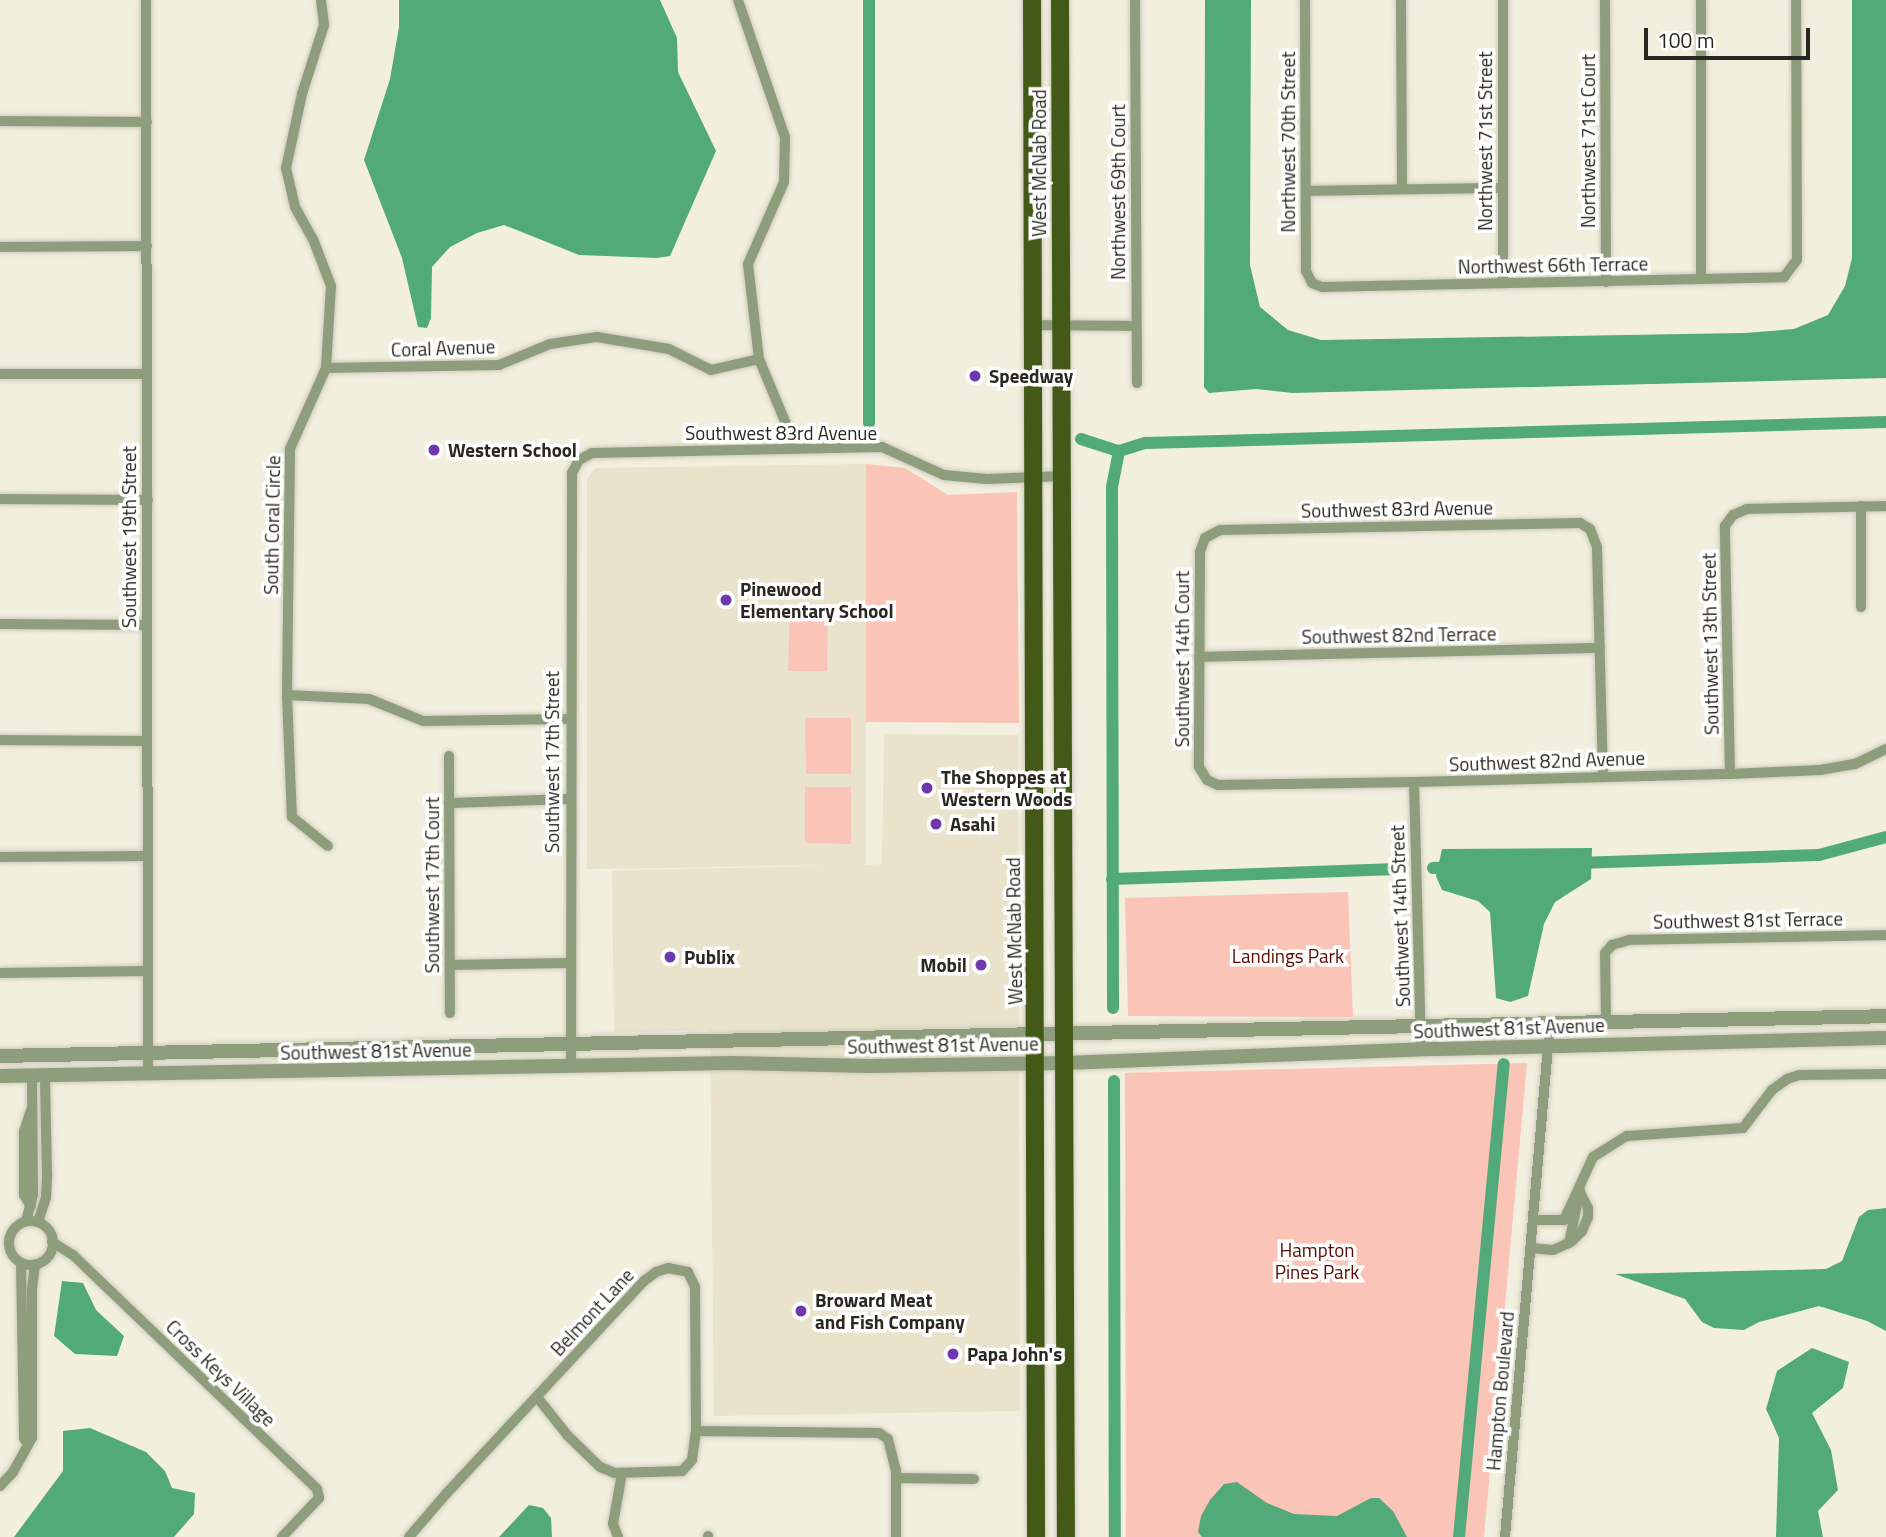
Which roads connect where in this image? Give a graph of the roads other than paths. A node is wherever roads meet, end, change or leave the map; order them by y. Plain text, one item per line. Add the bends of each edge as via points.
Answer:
1 (146, 0) edge
2 (321, 0) edge
3 (738, 0) edge
4 (1032, 0) edge
5 (1060, 0) edge
6 (1135, 0) edge
7 (1305, 0) edge
8 (1401, 0) edge
9 (1503, 0) edge
10 (1605, 0) edge
11 (1701, 0) edge
12 (1796, 0) edge
13 (0, 121) edge
14 (147, 122) junction
15 (1503, 188) junction
16 (1402, 189) junction
17 (1306, 191) junction
18 (147, 246) junction
19 (0, 247) edge
20 (1701, 279) junction
21 (1606, 282) junction
22 (1312, 283) joint
23 (1503, 283) junction
24 (1031, 325) junction
25 (1061, 326) junction
26 (1136, 326) junction
27 (759, 359) junction
28 (326, 368) junction
29 (0, 374) edge
30 (147, 374) junction
31 (1137, 383) dead end
32 (796, 449) junction
33 (579, 460) joint
34 (1063, 476) junction
35 (1031, 477) junction
36 (0, 499) edge
37 (148, 500) junction
38 (1861, 506) junction
39 (1886, 506) edge
40 (1205, 538) joint
41 (1861, 607) dead end
42 (0, 624) edge
43 (146, 625) junction
44 (1600, 648) junction
45 (1199, 657) junction
46 (287, 695) junction
47 (569, 719) junction
48 (0, 740) edge
49 (147, 741) junction
50 (1886, 749) edge
51 (449, 757) dead end
52 (1730, 774) junction
53 (1603, 777) junction
54 (1207, 780) joint
55 (1414, 782) junction
56 (569, 799) junction
57 (449, 803) junction
58 (328, 846) dead end
59 (148, 856) junction
60 (0, 857) edge
61 (1886, 935) edge
62 (569, 963) junction
63 (450, 965) junction
64 (147, 971) junction
65 (0, 973) edge
66 (450, 1013) dead end
67 (1886, 1016) edge
68 (1606, 1023) junction
69 (1550, 1024) junction
70 (1420, 1027) junction
71 (1065, 1035) junction
72 (1036, 1036) junction
73 (1886, 1038) edge
74 (571, 1045) junction
75 (1549, 1045) junction
76 (1421, 1049) junction
77 (148, 1054) junction
78 (0, 1056) edge
79 (1036, 1063) junction
80 (1065, 1063) junction
81 (571, 1066) junction
82 (148, 1074) junction
83 (1886, 1074) edge
84 (0, 1076) edge
85 (38, 1076) junction
86 (32, 1108) junction
87 (47, 1164) junction
88 (33, 1165) junction
89 (1580, 1188) junction
90 (31, 1206) junction
91 (1533, 1220) junction
92 (26, 1221) junction
93 (38, 1222) junction
94 (4, 1242) edge
95 (52, 1242) junction
96 (1530, 1248) junction
97 (21, 1263) junction
98 (35, 1264) junction
99 (1036, 1377) junction
100 (1066, 1377) junction
101 (537, 1397) junction
102 (696, 1431) junction
103 (28, 1445) junction
104 (622, 1473) junction
105 (896, 1478) junction
106 (974, 1479) dead end
107 (0, 1486) edge
108 (282, 1537) edge
109 (409, 1537) edge
110 (618, 1537) edge
111 (896, 1537) edge
112 (1036, 1537) edge
113 (1066, 1537) edge
114 (1505, 1537) edge

1 - 14 street, Southwest 19th Street
2 - 28 street, South Coral Circle via 324,25 302,94 286,168 295,207 331,286
3 - 27 street via 785,137 784,182 747,264
4 - 24 main road, West McNab Road
5 - 25 main road, West McNab Road
6 - 26 street, Northwest 69th Court
7 - 17 street, Northwest 70th Street
8 - 16 street
9 - 15 street, Northwest 71st Street
10 - 21 street, Northwest 71st Court
11 - 20 street
12 - 20 street, Northwest 66th Terrace via 1797,260 1784,278
13 - 14 street
14 - 18 street, Southwest 19th Street
15 - 16 street
15 - 23 street, Northwest 71st Street
16 - 17 street
17 - 22 street, Northwest 70th Street via 1306,271
18 - 19 street
18 - 30 street, Southwest 19th Street
20 - 21 street, Northwest 66th Terrace
21 - 23 street, Northwest 66th Terrace
22 - 23 street, Northwest 66th Terrace via 1321,287
24 - 25 street
24 - 35 main road, West McNab Road
25 - 26 street
25 - 34 main road, West McNab Road
26 - 31 street, Northwest 69th Court
27 - 28 street, Coral Avenue via 711,370 669,349 597,337 550,344 499,365
27 - 32 street
28 - 46 street, South Coral Circle via 290,449
29 - 30 street
30 - 37 street, Southwest 19th Street
32 - 33 street, Southwest 83rd Avenue via 592,453
32 - 35 street, Southwest 83rd Avenue via 882,447 944,475
33 - 47 street, Southwest 17th Street via 572,473
34 - 35 street, Southwest 83rd Avenue
34 - 71 main road, West McNab Road
35 - 72 main road, West McNab Road
36 - 37 street
37 - 43 street, Southwest 19th Street
38 - 39 street
38 - 41 street
38 - 52 street, Southwest 13th Street via 1747,509 1733,515 1725,526
40 - 44 street, Southwest 83rd Avenue via 1220,530 1580,523 1590,529 1597,547
40 - 45 street, Southwest 14th Court via 1200,552
42 - 43 street
43 - 49 street, Southwest 19th Street
44 - 45 street, Southwest 82nd Terrace
44 - 53 street
45 - 54 street, Southwest 14th Court via 1199,767
46 - 47 street via 369,699 423,721
46 - 58 street, South Coral Circle via 292,817
47 - 56 street, Southwest 17th Street
48 - 49 street
49 - 59 street, Southwest 19th Street
50 - 52 street, Southwest 82nd Avenue via 1855,764 1820,770
51 - 57 street, Southwest 17th Court
52 - 53 street, Southwest 82nd Avenue
53 - 55 street, Southwest 82nd Avenue
54 - 55 street, Southwest 82nd Avenue via 1218,785
55 - 70 street, Southwest 14th Street
56 - 57 street
56 - 62 street, Southwest 17th Street
57 - 63 street, Southwest 17th Court
59 - 60 street
59 - 64 street, Southwest 19th Street
61 - 68 street, Southwest 81st Terrace via 1629,940 1612,945 1605,953
62 - 63 street
62 - 74 street, Southwest 17th Street
63 - 66 street, Southwest 17th Court
64 - 65 street
64 - 77 street, Southwest 19th Street
67 - 68 street, Southwest 81st Avenue
68 - 69 street, Southwest 81st Avenue
69 - 70 street, Southwest 81st Avenue
69 - 75 street, Hampton Boulevard
70 - 71 street, Southwest 81st Avenue
70 - 76 street, Southwest 14th Street
71 - 72 street, Southwest 81st Avenue
71 - 80 main road, West McNab Road
72 - 74 street, Southwest 81st Avenue
72 - 79 main road, West McNab Road
73 - 75 street, Southwest 81st Avenue
74 - 77 street, Southwest 81st Avenue
74 - 81 street, Southwest 17th Street
75 - 76 street, Southwest 81st Avenue
75 - 91 street, Hampton Boulevard
76 - 80 street, Southwest 81st Avenue
77 - 78 street, Southwest 81st Avenue
77 - 82 street, Southwest 19th Street
79 - 80 street, Southwest 81st Avenue
79 - 81 street, Southwest 81st Avenue
79 - 99 main road, West McNab Road
80 - 100 main road, West McNab Road
81 - 82 street, Southwest 81st Avenue
82 - 85 street, Southwest 81st Avenue
83 - 89 street via 1787,1079 1772,1090 1743,1128 1626,1136 1593,1157
84 - 85 street, Southwest 81st Avenue
85 - 86 street
85 - 87 street
86 - 88 street
86 - 90 street via 24,1131 24,1195
87 - 88 street
87 - 93 street via 46,1197
88 - 90 street
89 - 91 street via 1564,1220
89 - 96 street via 1588,1208 1582,1231 1553,1250
90 - 92 street
91 - 96 street, Hampton Boulevard
92 - 93 street
92 - 94 street
93 - 95 street via 49,1231
94 - 97 street
95 - 98 street via 47,1258
95 - 108 street, Cross Keys Village via 73,1255 317,1489 319,1498
96 - 114 street, Hampton Boulevard
97 - 98 street
97 - 103 street via 24,1438
98 - 103 street via 33,1438
99 - 100 main road
99 - 112 main road, West McNab Road
100 - 113 main road, West McNab Road
101 - 102 street, Belmont Lane via 644,1281 656,1272 676,1268 688,1272 695,1287
101 - 104 street, Belmont Lane via 600,1467
101 - 109 street, Belmont Lane
102 - 104 street, Belmont Lane via 692,1460 681,1471
102 - 105 street via 879,1433 888,1439
103 - 107 street
104 - 110 street via 613,1524
105 - 106 street
105 - 111 street

